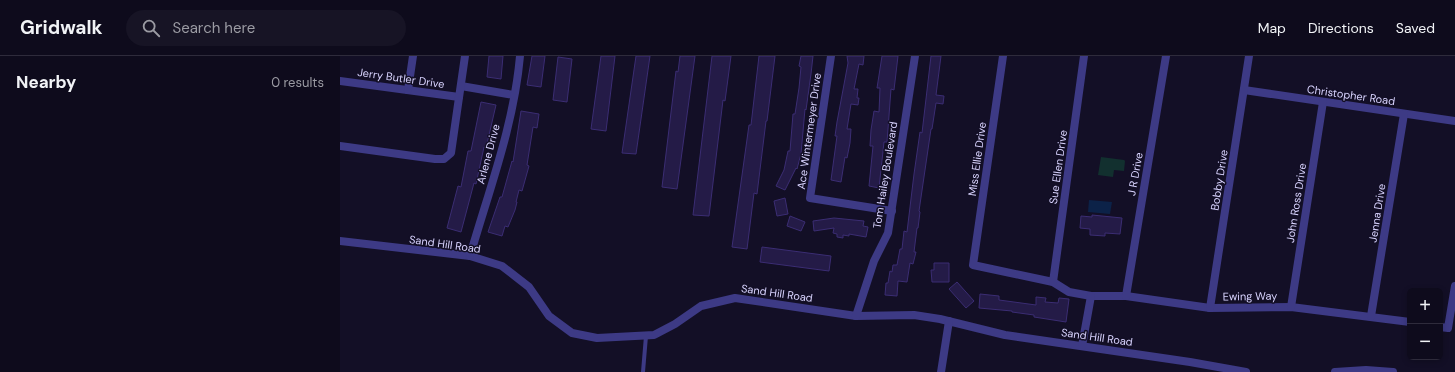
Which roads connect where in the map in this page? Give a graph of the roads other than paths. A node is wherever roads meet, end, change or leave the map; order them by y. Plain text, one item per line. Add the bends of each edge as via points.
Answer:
1 (413, 56) edge
2 (465, 56) edge
3 (520, 56) edge
4 (831, 56) edge
5 (915, 56) edge
6 (1003, 56) edge
7 (1084, 56) edge
8 (1166, 56) edge
9 (1249, 56) edge
10 (340, 81) edge
11 (461, 86) junction
12 (408, 90) junction
13 (1244, 90) junction
14 (514, 94) junction
15 (459, 97) junction
16 (1323, 102) junction
17 (1404, 114) junction
18 (1455, 121) edge
19 (340, 146) edge
20 (892, 211) junction
21 (340, 241) edge
22 (470, 256) junction
23 (973, 265) joint
24 (1053, 282) junction
25 (1455, 286) edge
26 (1091, 296) junction
27 (1126, 296) junction
28 (1291, 307) junction
29 (1210, 308) junction
30 (856, 316) junction
31 (1371, 316) junction
32 (948, 321) junction
33 (1407, 322) edge
34 (1443, 327) edge
35 (646, 336) junction
36 (1082, 346) junction
37 (643, 372) edge
38 (941, 372) edge
39 (1246, 372) edge
40 (1335, 372) edge
41 (1378, 372) edge
42 (1393, 372) edge

1 - 12 street
2 - 11 street
3 - 14 street, Arlene Drive
4 - 20 street, Ace Wintermeyer Drive via 810,198
5 - 20 street, Tom Hailey Boulevard
6 - 23 street, Miss Ellie Drive
7 - 24 street, Sue Ellen Drive
8 - 27 street, J R Drive
9 - 13 street, Bobby Drive
10 - 12 street, Jerry Butler Drive
11 - 14 street
11 - 15 street
12 - 15 street, Jerry Butler Drive
13 - 16 street, Christopher Road
13 - 29 street, Bobby Drive
14 - 22 street, Arlene Drive via 502,148
15 - 19 street via 451,153 444,159
16 - 17 street, Christopher Road
16 - 28 street, John Ross Drive
17 - 18 street, Christopher Road
17 - 31 street, Jenna Drive
20 - 30 street, Tom Hailey Boulevard via 888,233 874,261
21 - 22 street, Sand Hill Road
22 - 35 street, Sand Hill Road via 502,266 518,278 529,287 549,316 572,333 597,338
23 - 24 street, Ewing Way
24 - 26 street, Ewing Way via 1069,292
25 - 34 street via 1448,328
26 - 27 street, Ewing Way
26 - 36 street
27 - 29 street, Ewing Way
28 - 29 street, Ewing Way
28 - 31 street, Ewing Way
30 - 32 street, Sand Hill Road via 914,315
30 - 35 street, Sand Hill Road via 736,298 702,306 670,327
31 - 33 street, Ewing Way
32 - 36 street, Sand Hill Road via 1005,334
32 - 38 street
35 - 37 lane
36 - 39 street, Sand Hill Road
40 - 41 street
41 - 42 street

